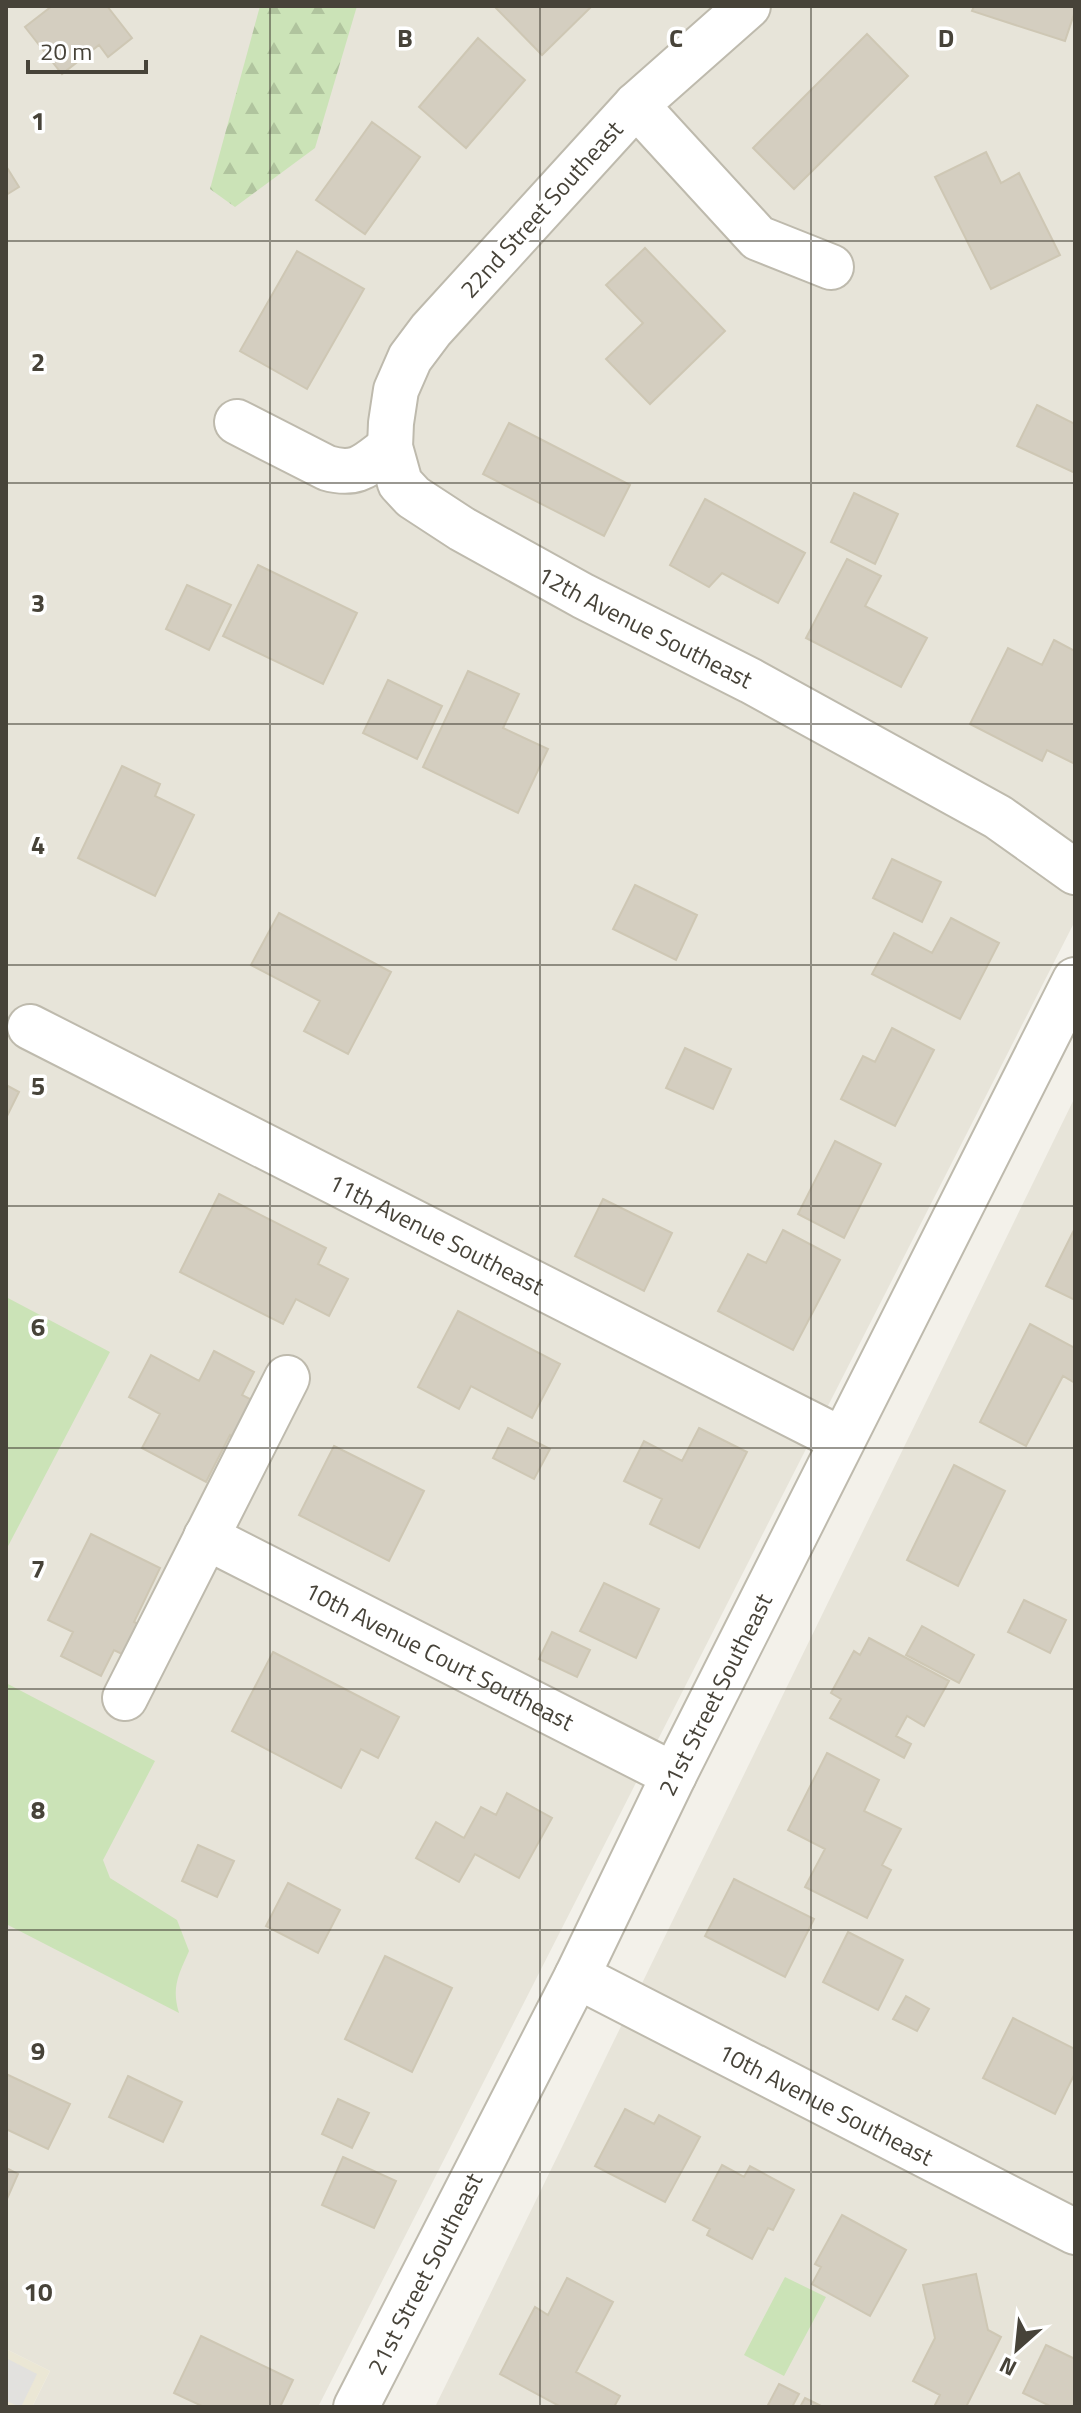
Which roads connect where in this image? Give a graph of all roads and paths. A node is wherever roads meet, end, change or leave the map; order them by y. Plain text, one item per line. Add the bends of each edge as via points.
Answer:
1 (748, 6) edge
2 (636, 105) junction
3 (831, 267) dead end
4 (237, 422) dead end
5 (390, 447) junction
6 (1075, 872) edge
7 (1075, 980) edge
8 (30, 1027) dead end
9 (287, 1378) dead end
10 (842, 1440) junction
11 (206, 1537) junction
12 (125, 1698) dead end
13 (674, 1775) junction
14 (577, 1976) junction
15 (1075, 2232) edge
16 (356, 2407) edge

1 - 2 street, 22nd Street Southeast
2 - 3 street via 758,238
2 - 5 street, 22nd Street Southeast via 410,358 396,390
4 - 5 street via 341,472 360,470
5 - 6 street, 12th Avenue Southeast via 400,483 462,529 998,817
7 - 10 street, 21st Street Southeast
8 - 10 street, 11th Avenue Southeast
9 - 11 street
10 - 13 street, 21st Street Southeast
11 - 12 street
11 - 13 street, 10th Avenue Court Southeast
13 - 14 street, 21st Street Southeast
14 - 15 street, 10th Avenue Southeast
14 - 16 street, 21st Street Southeast

